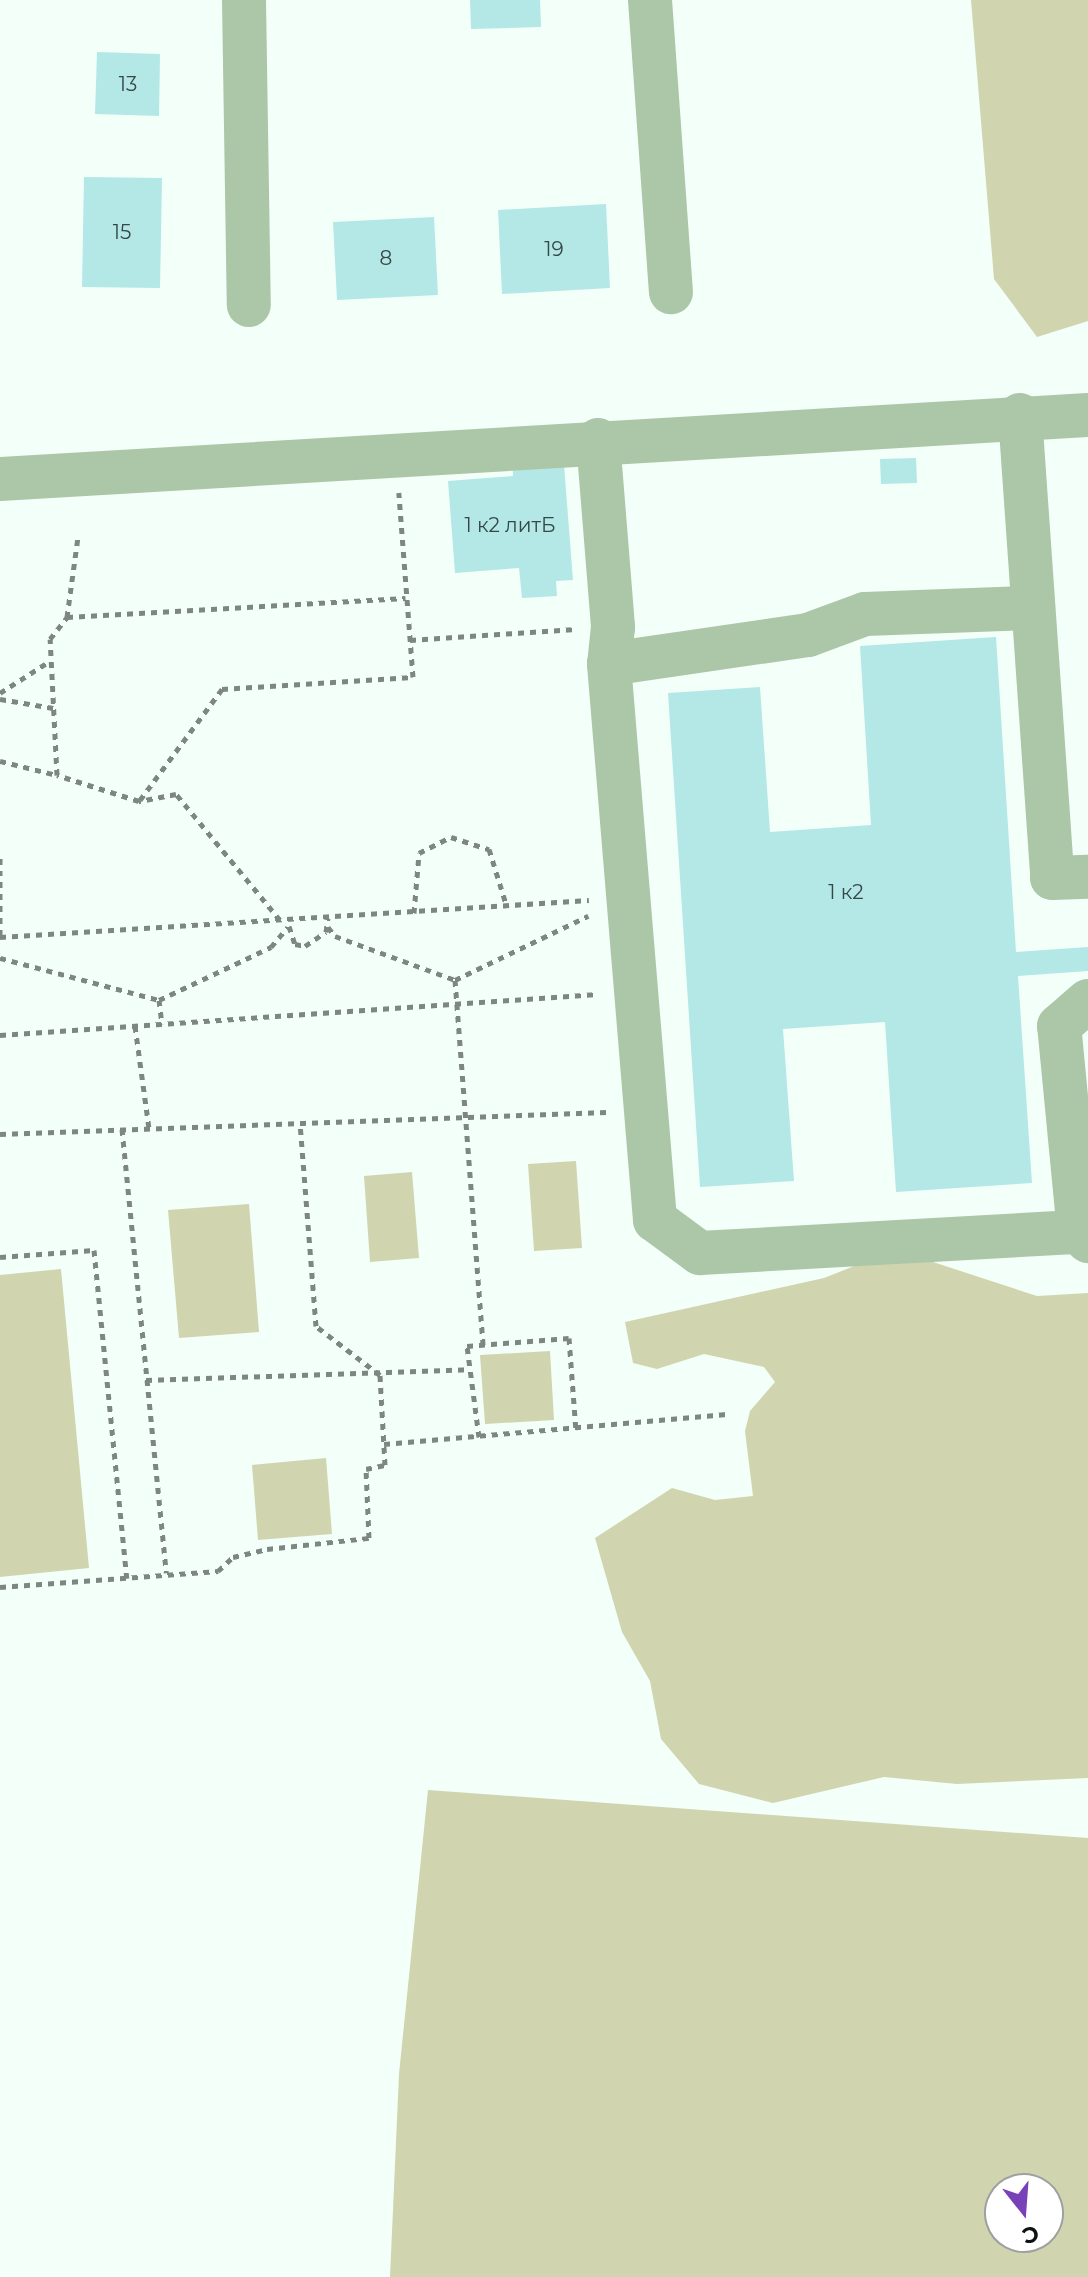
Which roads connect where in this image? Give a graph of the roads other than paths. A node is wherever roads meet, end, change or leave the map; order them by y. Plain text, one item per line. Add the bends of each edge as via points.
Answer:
1 (244, 0) edge
2 (650, 0) edge
3 (671, 292) dead end
4 (249, 305) dead end
5 (1020, 415) junction
6 (1088, 415) edge
7 (598, 440) junction
8 (0, 479) edge
9 (1029, 608) junction
10 (611, 646) junction
11 (1088, 877) edge
12 (1088, 1001) edge
13 (1083, 1236) edge

1 - 4 street
2 - 3 street
5 - 6 street
5 - 7 street
5 - 9 street
7 - 8 street
7 - 10 street
9 - 10 street via 865,614 808,635
9 - 11 street via 1052,878
10 - 13 street via 655,1220 700,1253
12 - 13 street via 1059,1026

